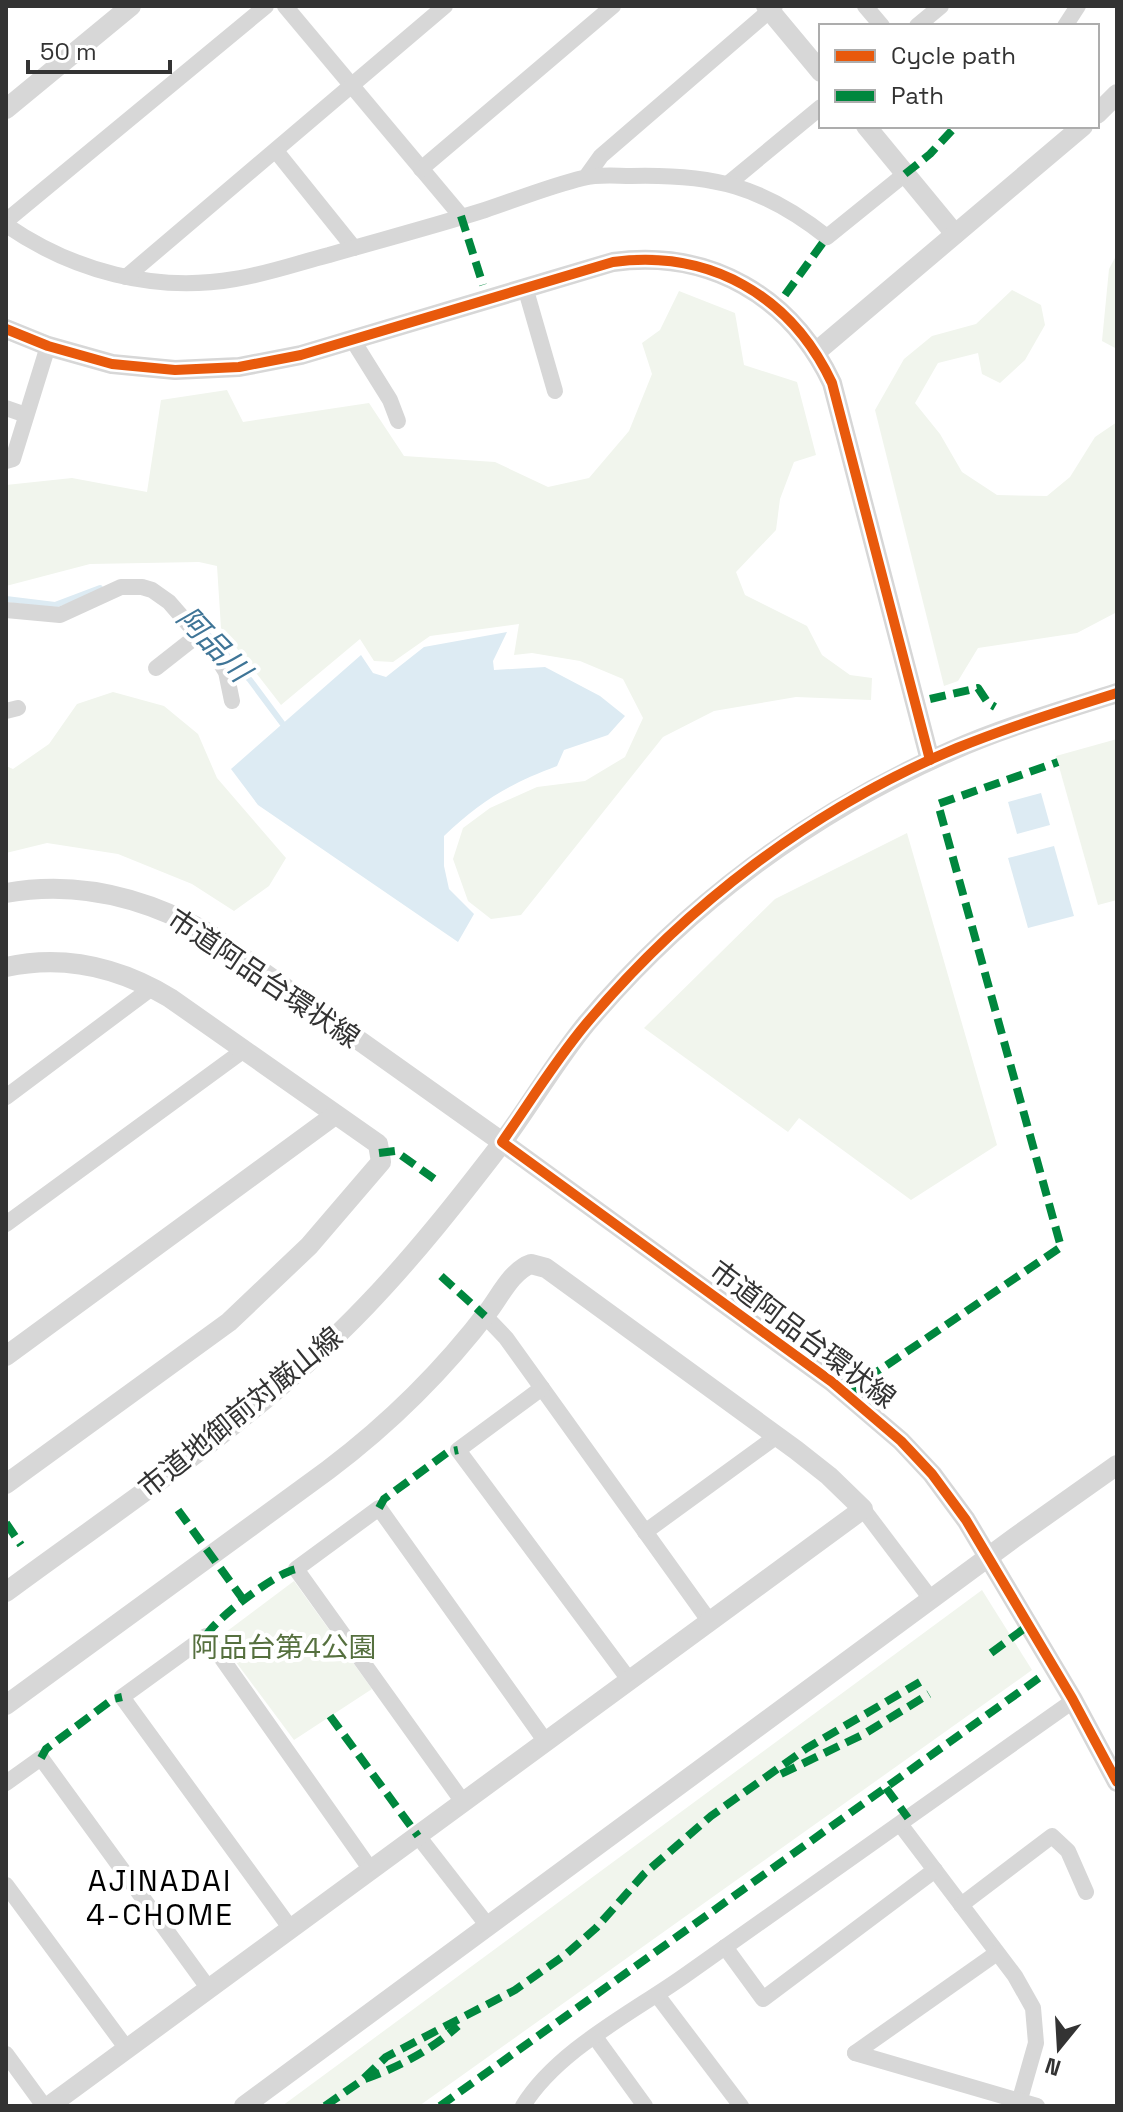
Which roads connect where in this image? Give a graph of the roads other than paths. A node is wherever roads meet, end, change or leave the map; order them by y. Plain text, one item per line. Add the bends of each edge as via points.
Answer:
1 (131, 6) edge
2 (266, 6) edge
3 (285, 6) edge
4 (445, 6) edge
5 (613, 6) edge
6 (865, 6) edge
7 (941, 6) edge
8 (1078, 6) edge
9 (770, 7) edge
10 (880, 24) edge
11 (919, 24) edge
12 (1066, 24) edge
13 (819, 69) edge
14 (350, 84) junction
15 (1117, 94) edge
16 (6, 109) edge
17 (819, 109) edge
18 (1099, 112) edge
19 (868, 128) edge
20 (1081, 128) edge
21 (276, 151) junction
22 (421, 169) junction
23 (905, 174) junction
24 (586, 177) junction
25 (729, 183) junction
26 (461, 216) junction
27 (6, 223) edge
28 (955, 234) junction
29 (354, 248) junction
30 (126, 277) junction
31 (525, 287) junction
32 (6, 329) edge
33 (352, 339) junction
34 (48, 346) junction
35 (816, 352) junction
36 (555, 391) dead end
37 (6, 408) edge
38 (26, 415) junction
39 (398, 421) dead end
40 (6, 461) edge
41 (6, 610) edge
42 (198, 635) junction
43 (156, 668) dead end
44 (1117, 693) edge
45 (232, 701) dead end
46 (930, 760) junction
47 (6, 893) edge
48 (6, 967) edge
49 (153, 987) junction
50 (244, 1050) junction
51 (6, 1097) edge
52 (335, 1115) junction
53 (502, 1142) junction
54 (6, 1224) edge
55 (485, 1316) junction
56 (6, 1356) edge
57 (542, 1388) junction
58 (777, 1436) junction
59 (1117, 1465) edge
60 (6, 1484) edge
61 (863, 1509) junction
62 (645, 1532) junction
63 (988, 1557) junction
64 (6, 1592) edge
65 (931, 1599) junction
66 (710, 1622) junction
67 (630, 1681) junction
68 (1073, 1701) junction
69 (6, 1705) edge
70 (546, 1742) junction
71 (1117, 1782) edge
72 (6, 1783) edge
73 (463, 1802) junction
74 (900, 1824) junction
75 (418, 1836) junction
76 (371, 1870) junction
77 (935, 1870) junction
78 (6, 1885) edge
79 (1086, 1892) dead end
80 (961, 1905) junction
81 (488, 1926) junction
82 (291, 1929) junction
83 (725, 1947) junction
84 (997, 1953) junction
85 (209, 1989) junction
86 (657, 1995) junction
87 (595, 2037) junction
88 (127, 2049) junction
89 (6, 2054) edge
90 (1019, 2103) edge
91 (47, 2106) edge
92 (244, 2106) edge
93 (523, 2106) edge
94 (645, 2106) edge
95 (741, 2106) edge
96 (1037, 2106) edge

1 - 16 street
2 - 27 street
3 - 14 street
4 - 14 street
5 - 22 street
6 - 10 street
7 - 11 street
8 - 12 street
9 - 13 street
9 - 24 street via 759,23 601,156
14 - 21 street
14 - 22 street
15 - 18 street
17 - 25 street
19 - 23 street
20 - 28 street
21 - 29 street
21 - 30 street
22 - 26 street
23 - 25 street via 827,237 769,197
23 - 28 street
24 - 25 street via 662,175
24 - 26 street
26 - 29 street
27 - 30 street via 69,260
28 - 35 street
29 - 30 street via 233,280 178,283
31 - 33 street
31 - 35 street via 613,262 689,264 760,295
31 - 36 street
32 - 34 street
33 - 34 street via 270,362 207,370 112,364
33 - 39 street
34 - 38 street
35 - 46 street via 832,383
37 - 38 street
38 - 40 street via 13,459
41 - 42 street via 60,615 121,587 142,587 161,595
42 - 43 street
42 - 45 street via 226,672
44 - 46 street, 市道地御前対厳山線
46 - 53 street, 市道地御前対厳山線 via 817,821 693,914 586,1025
47 - 53 street, 市道阿品台環状線 via 48,888 104,893 183,919
48 - 49 street via 73,963 124,974
49 - 50 street
49 - 51 street
50 - 52 street
50 - 54 street
52 - 56 street
52 - 60 street via 378,1144 381,1162 309,1246 229,1322
53 - 63 street, 市道阿品台環状線 via 868,1410 932,1474
53 - 64 street, 市道地御前対厳山線 via 412,1255 319,1352 241,1418
55 - 57 street
55 - 58 street via 524,1266 538,1264
55 - 69 street via 423,1388 353,1451
57 - 62 street
57 - 67 street via 458,1450
58 - 61 street
58 - 62 street
59 - 63 street
61 - 65 street
61 - 66 street
62 - 66 street
63 - 65 street
63 - 68 street, 市道阿品台環状線
65 - 81 street
66 - 67 street
67 - 70 street
68 - 71 street, 市道阿品台環状線
68 - 74 street
70 - 73 street
70 - 73 street via 379,1508 296,1569
72 - 85 street via 41,1758
73 - 75 street
74 - 77 street
74 - 83 street
75 - 76 street
75 - 81 street
76 - 82 street
76 - 82 street via 206,1636 122,1697
77 - 80 street
77 - 83 street via 763,1999
78 - 88 street
79 - 80 street via 1068,1851 1052,1836
80 - 84 street
81 - 92 street
82 - 85 street
83 - 86 street
84 - 90 street via 1033,2008 1036,2043
84 - 90 street via 855,2053
85 - 88 street
86 - 87 street
86 - 95 street
87 - 93 street via 551,2073
87 - 94 street
88 - 91 street
89 - 91 street
90 - 96 street

